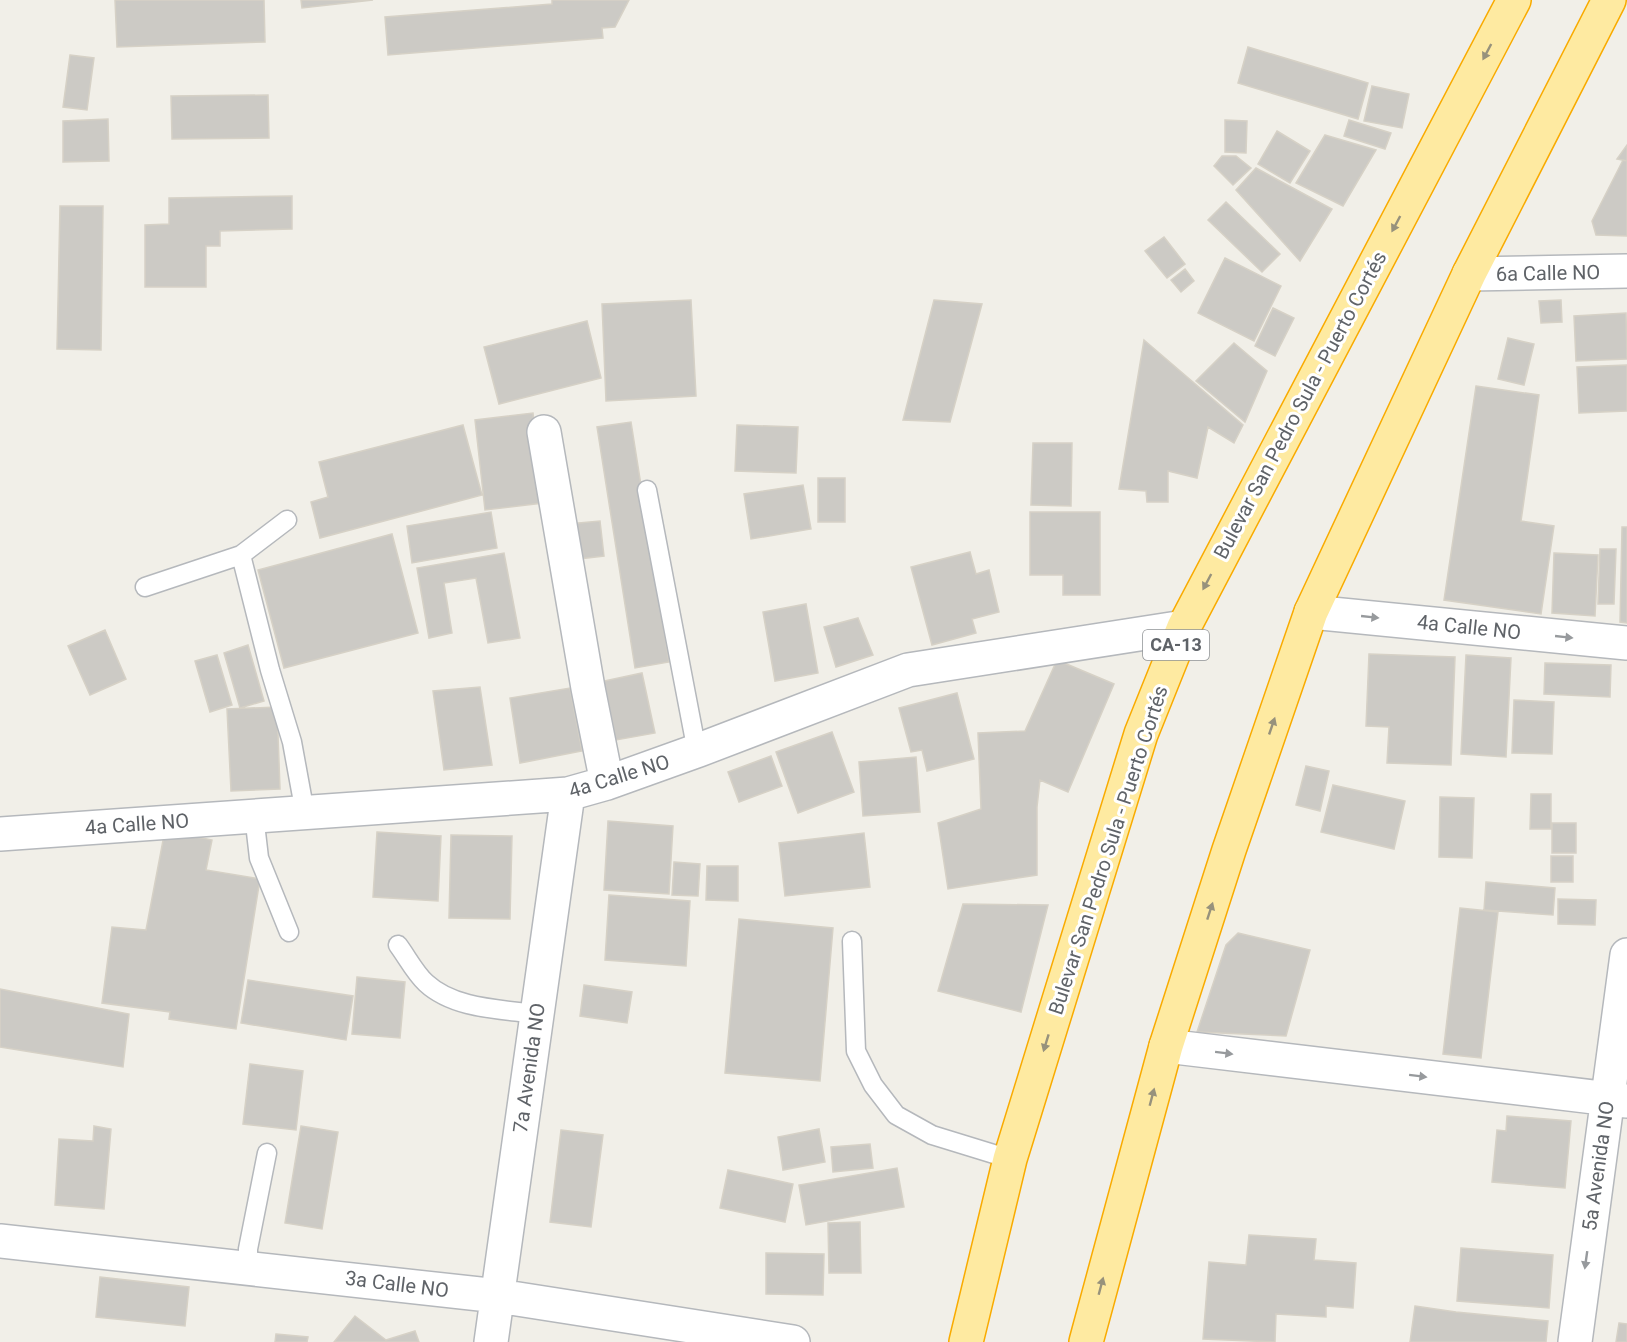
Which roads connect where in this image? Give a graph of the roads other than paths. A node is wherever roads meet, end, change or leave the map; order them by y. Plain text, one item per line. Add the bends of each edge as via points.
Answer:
1 (1514, 0) edge
2 (1609, 0) edge
3 (1627, 271) edge
4 (1468, 274) junction
5 (544, 432) dead end
6 (648, 490) dead end
7 (287, 520) dead end
8 (241, 555) junction
9 (145, 587) dead end
10 (1311, 612) junction
11 (1184, 627) junction
12 (1627, 643) edge
13 (699, 750) junction
14 (607, 783) junction
15 (568, 794) junction
16 (305, 813) junction
17 (254, 815) junction
18 (0, 834) edge
19 (290, 932) dead end
20 (852, 941) dead end
21 (398, 945) dead end
22 (1627, 955) edge
23 (536, 1014) junction
24 (1166, 1046) junction
25 (1617, 1099) edge
26 (267, 1153) dead end
27 (1010, 1159) junction
28 (0, 1241) edge
29 (248, 1267) junction
30 (498, 1296) junction
31 (491, 1342) edge
32 (792, 1342) edge
33 (966, 1342) edge
34 (1086, 1342) edge
35 (1575, 1342) edge

1 -> 11 highway, Bulevar San Pedro Sula - Puerto Cortés / CA-13
2 - 4 highway
3 - 4 street, 6a Calle NO
4 - 10 highway
5 - 14 street
6 - 13 lane
7 - 8 lane
8 - 9 lane
8 - 16 lane via 292,742
10 -> 12 street, 4a Calle NO
24 -> 10 highway
11 - 13 street, 4a Calle NO via 908,670
11 -> 27 highway, Bulevar San Pedro Sula - Puerto Cortés / CA-13 via 1141,734
13 - 14 street, 4a Calle NO
14 - 15 street, 4a Calle NO
15 - 16 street, 4a Calle NO
15 - 23 street, 7a Avenida NO
16 - 17 street, 4a Calle NO
17 - 18 street, 4a Calle NO
17 - 19 lane via 259,858
20 - 27 lane via 856,1051 873,1085 896,1115 932,1135
21 - 23 lane via 425,983 449,998
22 - 25 street, 5a Avenida NO
23 - 30 street, 7a Avenida NO
24 -> 25 street
34 -> 24 highway
25 -> 35 street, 5a Avenida NO
26 - 29 lane
27 - 33 highway, Bulevar San Pedro Sula - Puerto Cortés / CA-13
28 - 29 street, 3a Calle NO
29 - 30 street, 3a Calle NO
30 - 31 street, 7a Avenida NO
30 - 32 street, 3a Calle NO

